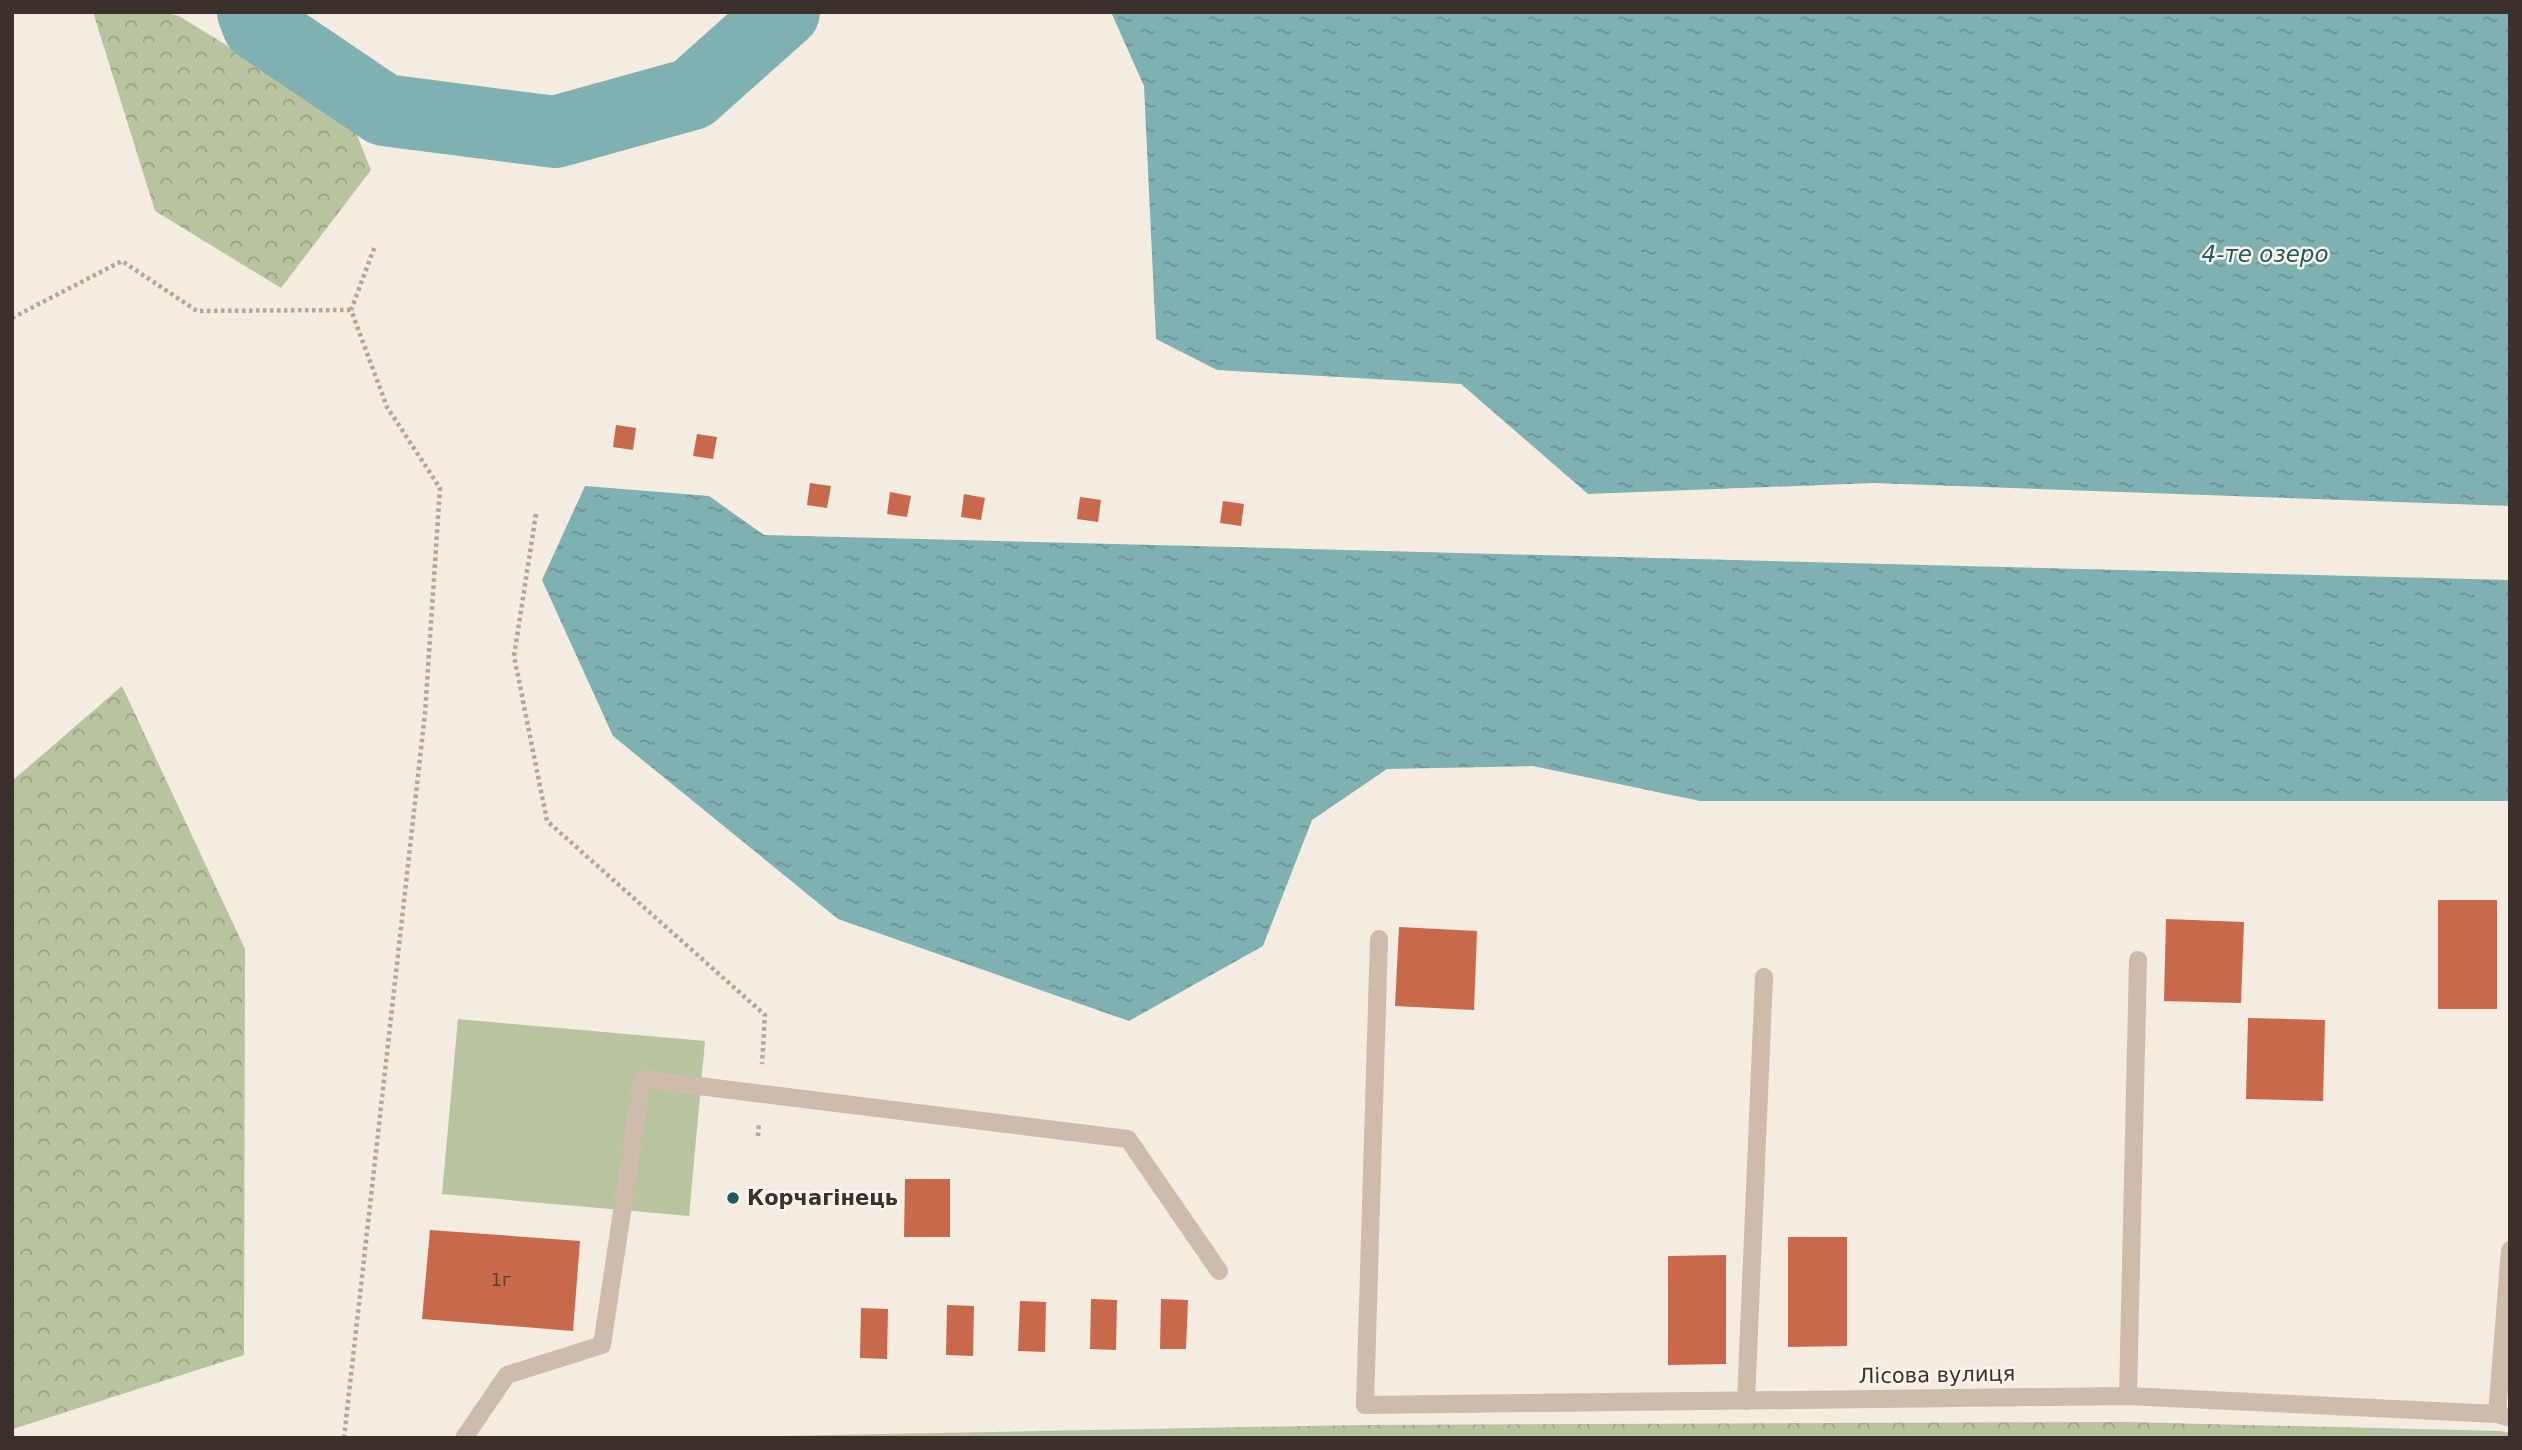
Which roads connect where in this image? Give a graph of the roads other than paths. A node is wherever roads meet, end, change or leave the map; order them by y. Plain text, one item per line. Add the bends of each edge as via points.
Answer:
1 (1380, 939) dead end
2 (2138, 960) dead end
3 (1764, 977) dead end
4 (2510, 1250) edge
5 (1219, 1271) dead end
6 (2129, 1396) junction
7 (1746, 1401) junction
8 (2503, 1416) edge
9 (464, 1438) edge

1 - 7 street, Лісова вулиця via 1365,1405
2 - 6 street
3 - 7 street
4 - 8 street
5 - 9 street via 1128,1139 642,1079 602,1345 507,1375
6 - 7 street, Лісова вулиця
6 - 8 street, Лісова вулиця

